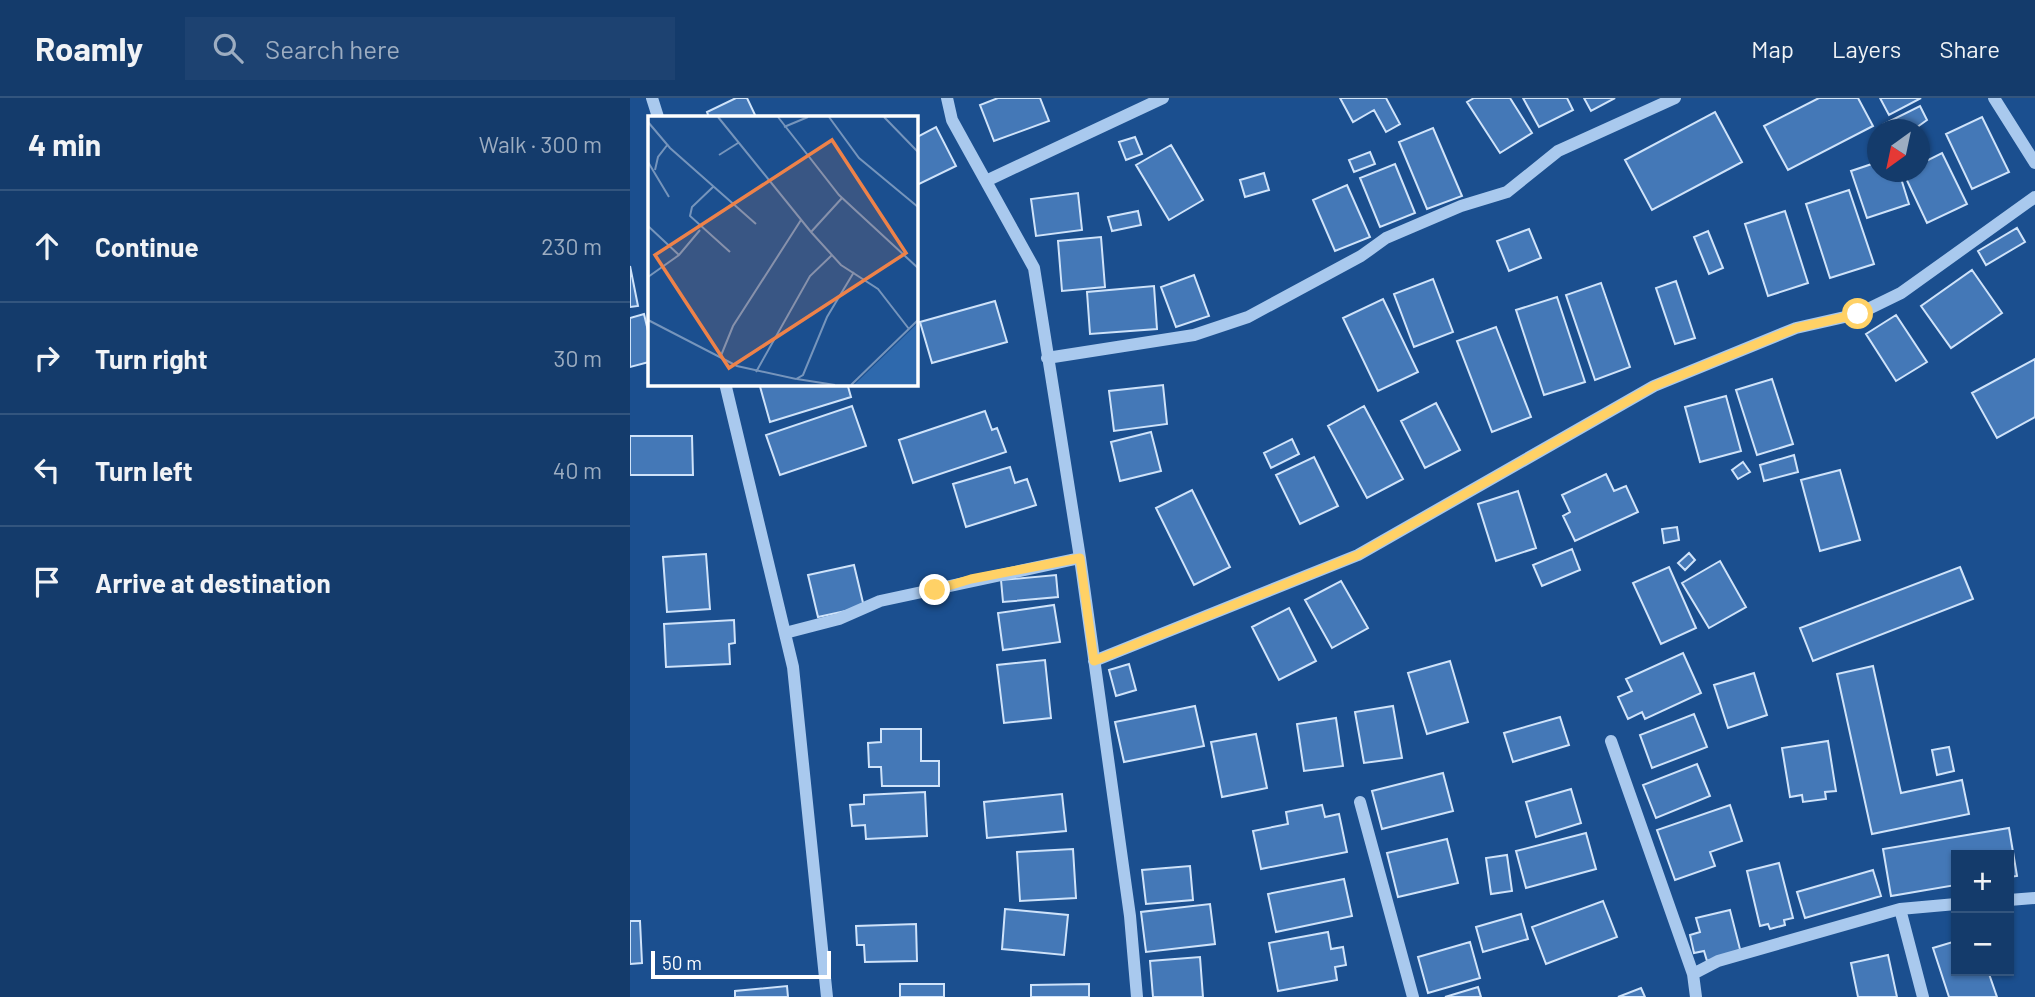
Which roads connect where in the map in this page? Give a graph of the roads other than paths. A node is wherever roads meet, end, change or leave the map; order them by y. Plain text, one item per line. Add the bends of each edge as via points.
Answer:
1 (652, 98) edge
2 (947, 98) edge
3 (1163, 98) edge
4 (1675, 98) edge
5 (1994, 98) edge
6 (657, 116) edge
7 (2035, 163) edge
8 (986, 181) junction
9 (2035, 197) edge
10 (1047, 358) junction
11 (725, 385) edge
12 (1080, 558) junction
13 (785, 633) junction
14 (1094, 661) junction
15 (1611, 741) dead end
16 (1360, 802) dead end
17 (2035, 898) edge
18 (2014, 900) edge
19 (1951, 904) edge
20 (1900, 909) junction
21 (1693, 974) junction
22 (827, 997) edge
23 (1137, 997) edge
24 (1413, 997) edge
25 (1696, 997) edge
26 (1923, 997) edge

1 - 6 street
2 - 8 street via 952,120
3 - 8 street
4 - 10 street via 1558,151 1507,192 1386,238 1248,317 1194,335
5 - 7 street
8 - 10 street via 1034,268
9 - 14 street via 1901,293 1858,314 1796,328 1654,386 1358,555
10 - 12 street
11 - 13 street
12 - 13 street via 880,601 839,619
12 - 14 street
13 - 22 street via 794,680
14 - 23 street
15 - 21 street
16 - 24 street
17 - 18 street
19 - 20 street
20 - 21 street via 1718,961
20 - 26 street
21 - 25 street

